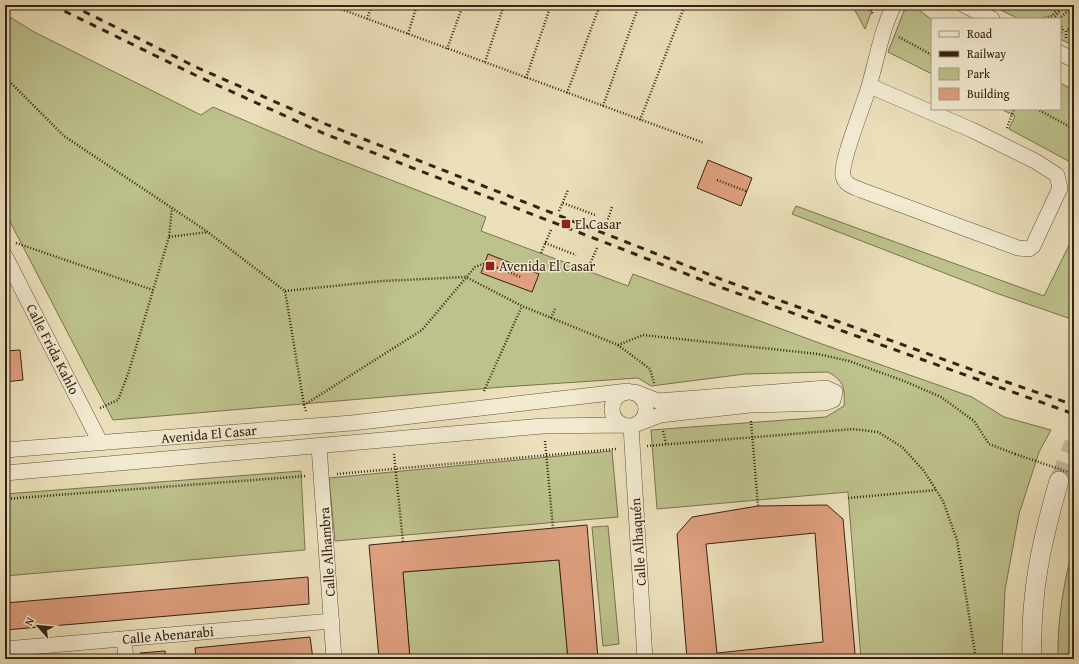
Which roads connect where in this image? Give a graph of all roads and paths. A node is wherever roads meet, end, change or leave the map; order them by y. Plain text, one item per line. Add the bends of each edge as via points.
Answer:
1 (330, 5) edge
2 (372, 5) edge
3 (417, 5) edge
4 (463, 5) edge
5 (504, 5) edge
6 (551, 5) edge
7 (600, 5) edge
8 (639, 5) edge
9 (685, 5) edge
10 (894, 5) edge
11 (964, 5) edge
12 (1061, 5) edge
13 (1065, 5) edge
14 (1074, 5) edge
15 (990, 18) edge
16 (1043, 18) edge
17 (1054, 18) edge
18 (1060, 18) edge
19 (367, 19) junction
20 (1074, 26) edge
21 (408, 34) junction
22 (447, 48) junction
23 (1063, 48) edge
24 (1074, 60) edge
25 (485, 62) junction
26 (5, 77) edge
27 (526, 78) junction
28 (870, 86) junction
29 (567, 93) junction
30 (603, 106) junction
31 (1014, 110) edge
32 (1039, 110) edge
33 (640, 120) junction
34 (1007, 128) dead end
35 (1074, 129) edge
36 (704, 144) dead end
37 (717, 180) dead end
38 (568, 190) dead end
39 (746, 191) dead end
40 (563, 203) junction
41 (612, 207) dead end
42 (172, 208) junction
43 (559, 211) dead end
44 (595, 215) dead end
45 (605, 228) dead end
46 (551, 230) dead end
47 (208, 232) junction
48 (169, 237) junction
49 (12, 242) dead end
50 (545, 243) junction
51 (597, 248) dead end
52 (540, 253) dead end
53 (576, 255) dead end
54 (5, 256) edge
55 (587, 271) dead end
56 (466, 277) junction
57 (521, 277) dead end
58 (153, 290) junction
59 (285, 291) junction
60 (522, 306) junction
61 (556, 307) dead end
62 (551, 318) junction
63 (632, 392) junction
64 (304, 405) junction
65 (750, 405) junction
66 (659, 408) junction
67 (476, 409) junction
68 (86, 414) junction
69 (631, 425) junction
70 (308, 426) junction
71 (543, 426) junction
72 (752, 437) junction
73 (393, 439) junction
74 (100, 442) junction
75 (666, 444) junction
76 (319, 446) junction
77 (631, 447) junction
78 (5, 450) edge
79 (546, 454) junction
80 (1015, 454) dead end
81 (396, 468) junction
82 (5, 473) edge
83 (321, 476) junction
84 (1067, 478) edge
85 (936, 490) junction
86 (848, 498) dead end
87 (5, 499) edge
88 (758, 506) dead end
89 (553, 528) dead end
90 (403, 542) dead end
91 (332, 621) junction
92 (124, 639) junction
93 (5, 649) edge
94 (126, 659) edge
95 (334, 659) edge
96 (645, 659) edge
97 (976, 659) edge
98 (1032, 659) edge

1 - 19 path
2 - 19 path
3 - 21 path
4 - 22 path
5 - 25 path
6 - 27 path
7 - 29 path
8 - 30 path
9 - 33 path
10 - 28 street via 885,24
11 - 15 street
12 - 16 path via 1052,16
13 - 17 path
14 - 18 path
19 - 21 path
20 - 23 path via 1066,31
21 - 22 path
22 - 25 path
23 - 24 street
25 - 27 path
26 - 42 path via 64,136
27 - 29 path
28 - 28 street via 844,164 843,179 848,185 1018,248 1029,249 1033,246 1060,188 1057,175 1035,160 972,130
29 - 30 path
30 - 33 path
31 - 34 path
32 - 35 path
33 - 36 path
37 - 39 path
38 - 40 path
40 - 43 path
40 - 44 path
41 - 45 path
42 - 47 path
42 - 48 path
46 - 50 path
47 - 48 path
47 - 59 path
48 - 58 path
49 - 58 path
50 - 52 path
50 - 53 path
51 - 55 path
54 - 68 street, Calle Frida Kahlo
56 - 57 path via 475,267 485,263
56 - 59 path via 382,281
56 - 60 path
56 - 64 path via 422,330
58 - 68 path via 118,400
59 - 64 path
60 - 62 path
60 - 67 path
61 - 62 path
62 - 66 path via 618,345 650,368
63 - 66 street, Avenida El Casar
63 - 67 street, Avenida El Casar
63 - 69 street via 645,401 647,407 644,417
63 - 69 street via 616,397 612,410 618,422
64 - 70 path
65 - 66 street, Avenida El Casar
65 - 66 street, Avenida El Casar via 825,403 833,400 835,392 826,388
65 - 72 path
66 - 69 street, Avenida El Casar
66 - 75 path
67 - 70 street, Avenida El Casar
68 - 74 street, Calle Frida Kahlo
69 - 71 street, Avenida El Casar
69 - 77 street, Calle Alhaquén
70 - 74 street, Avenida El Casar
71 - 73 street, Avenida El Casar
71 - 79 path
72 - 75 path
72 - 85 path via 853,429 878,432 902,447 924,471
72 - 88 path
73 - 76 street, Avenida El Casar
73 - 81 path
74 - 78 street, Avenida El Casar
75 - 77 path
76 - 82 street, Avenida El Casar
76 - 83 street, Calle Alhambra
77 - 79 path
77 - 96 street, Calle Alhaquén
79 - 81 path
79 - 89 path
80 - 84 path, bridge
81 - 83 path
81 - 90 path
83 - 87 path
83 - 91 street, Calle Alhambra
84 - 98 street via 1046,527 1037,570 1033,600
85 - 86 path
85 - 97 path via 951,520 957,540
91 - 92 street, Calle Abenarabi
91 - 95 street, Calle Alhambra
92 - 93 street, Calle Abenarabi
92 - 94 street

